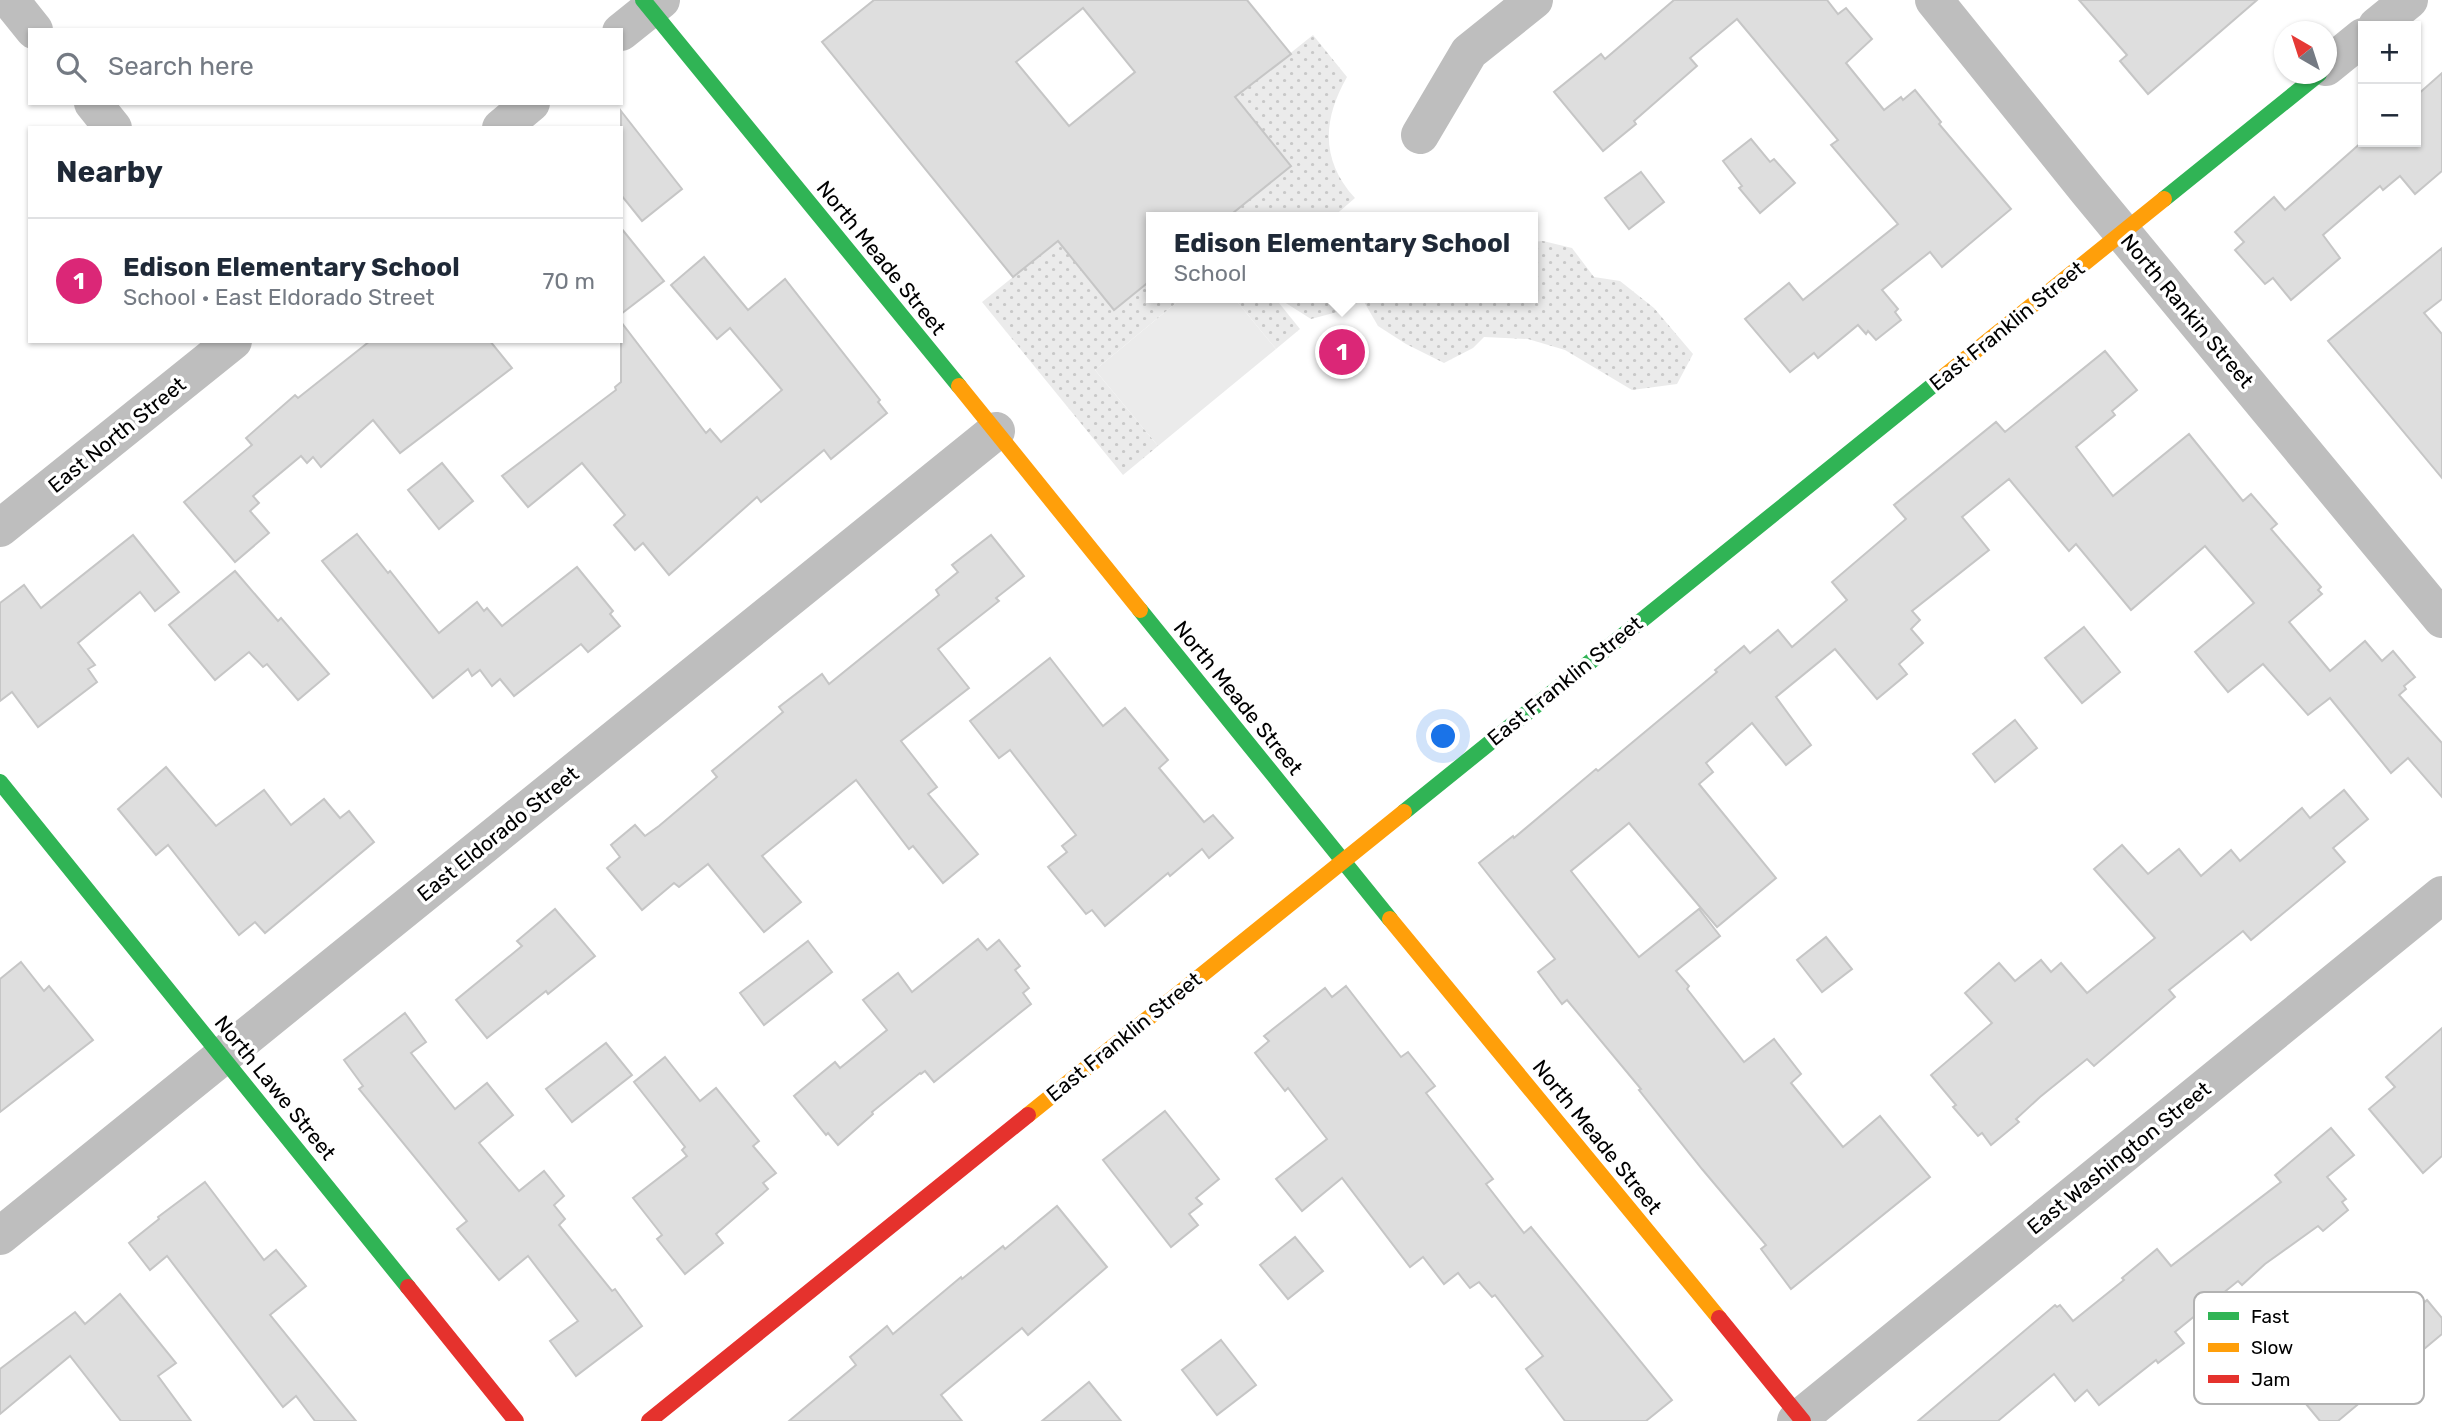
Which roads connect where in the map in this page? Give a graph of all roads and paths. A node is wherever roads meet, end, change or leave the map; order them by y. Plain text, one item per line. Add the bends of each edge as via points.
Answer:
1 (10, 0) edge
2 (1534, 0) edge
3 (1934, 0) edge
4 (2409, 0) edge
5 (644, 10) edge
6 (2383, 21) edge
7 (32, 28) edge
8 (2358, 41) edge
9 (2337, 58) edge
10 (2307, 84) edge
11 (95, 105) edge
12 (529, 105) edge
13 (111, 126) edge
14 (503, 126) edge
15 (1420, 135) dead end
16 (2123, 234) junction
17 (231, 343) edge
18 (996, 431) junction
19 (0, 528) edge
20 (2442, 619) edge
21 (0, 782) edge
22 (1342, 860) junction
23 (2442, 895) edge
24 (222, 1057) junction
25 (0, 1236) edge
26 (1800, 1420) edge
27 (516, 1421) edge
28 (649, 1421) edge

1 - 7 street
2 - 15 street via 1469,52
3 - 16 street, North Rankin Street
4 - 6 street
5 - 18 street, North Meade Street
8 - 9 street
10 - 16 street, East Franklin Street
11 - 13 street
12 - 14 street
16 - 20 street, North Rankin Street
16 - 22 street, East Franklin Street
17 - 19 street, East North Street
18 - 22 street, North Meade Street
18 - 24 street, East Eldorado Street
21 - 24 street, North Lawe Street
22 - 26 street, North Meade Street
22 - 28 street, East Franklin Street
23 - 26 street, East Washington Street
24 - 25 street, East Eldorado Street
24 - 27 street, North Lawe Street

